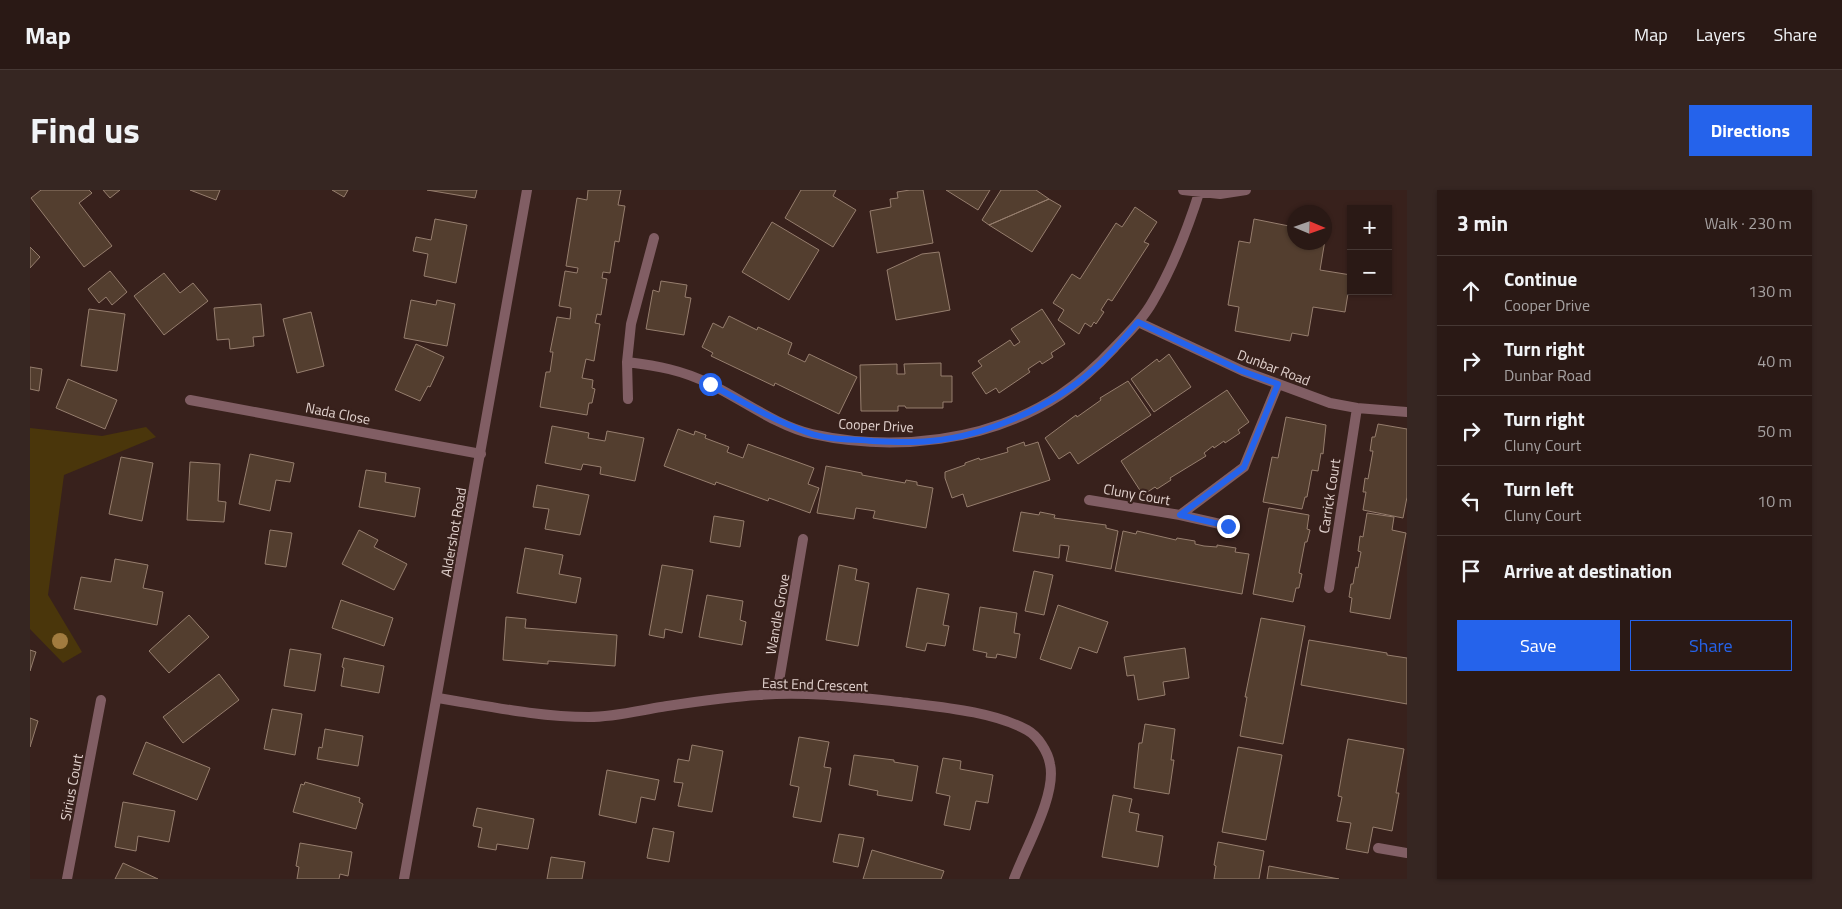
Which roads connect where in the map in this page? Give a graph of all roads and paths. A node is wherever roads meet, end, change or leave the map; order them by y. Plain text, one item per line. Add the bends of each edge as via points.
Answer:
1 (527, 190) edge
2 (1183, 190) edge
3 (1246, 190) edge
4 (1200, 191) edge
5 (654, 238) dead end
6 (1138, 322) junction
7 (627, 362) junction
8 (1278, 384) junction
9 (628, 399) dead end
10 (190, 400) dead end
11 (1357, 408) junction
12 (1407, 412) edge
13 (480, 454) junction
14 (1089, 500) dead end
15 (1180, 515) junction
16 (1228, 526) dead end
17 (803, 540) dead end
18 (1328, 588) dead end
19 (777, 693) junction
20 (438, 698) junction
21 (101, 700) dead end
22 (1378, 848) dead end
23 (1407, 853) edge
24 (67, 879) edge
25 (404, 879) edge
26 (1014, 879) edge

1 - 13 street, Aldershot Road
2 - 4 street
3 - 4 street via 1220,194
4 - 6 street, Cooper Drive via 1172,264 1153,302
5 - 7 street via 631,324
6 - 7 street, Cooper Drive via 1094,369 1060,395 1020,416 977,432 930,441 847,439 811,434 778,421 686,374 663,366
6 - 8 street, Dunbar Road via 1242,371
7 - 9 street
8 - 11 street, Dunbar Road via 1330,403
8 - 15 street, Cluny Court via 1244,467
10 - 13 street, Nada Close
11 - 12 street, Dunbar Road
11 - 18 street, Carrick Court
13 - 20 street, Aldershot Road
14 - 15 street, Cluny Court
15 - 16 street, Cluny Court
17 - 19 street, Wandle Grove
19 - 20 street, East End Crescent via 590,717 517,711
19 - 26 street, East End Crescent via 832,695 938,707 977,714 1028,731 1041,744 1050,763 1051,778 1048,795
20 - 25 street, Aldershot Road
21 - 24 street, Sirius Court
22 - 23 street

